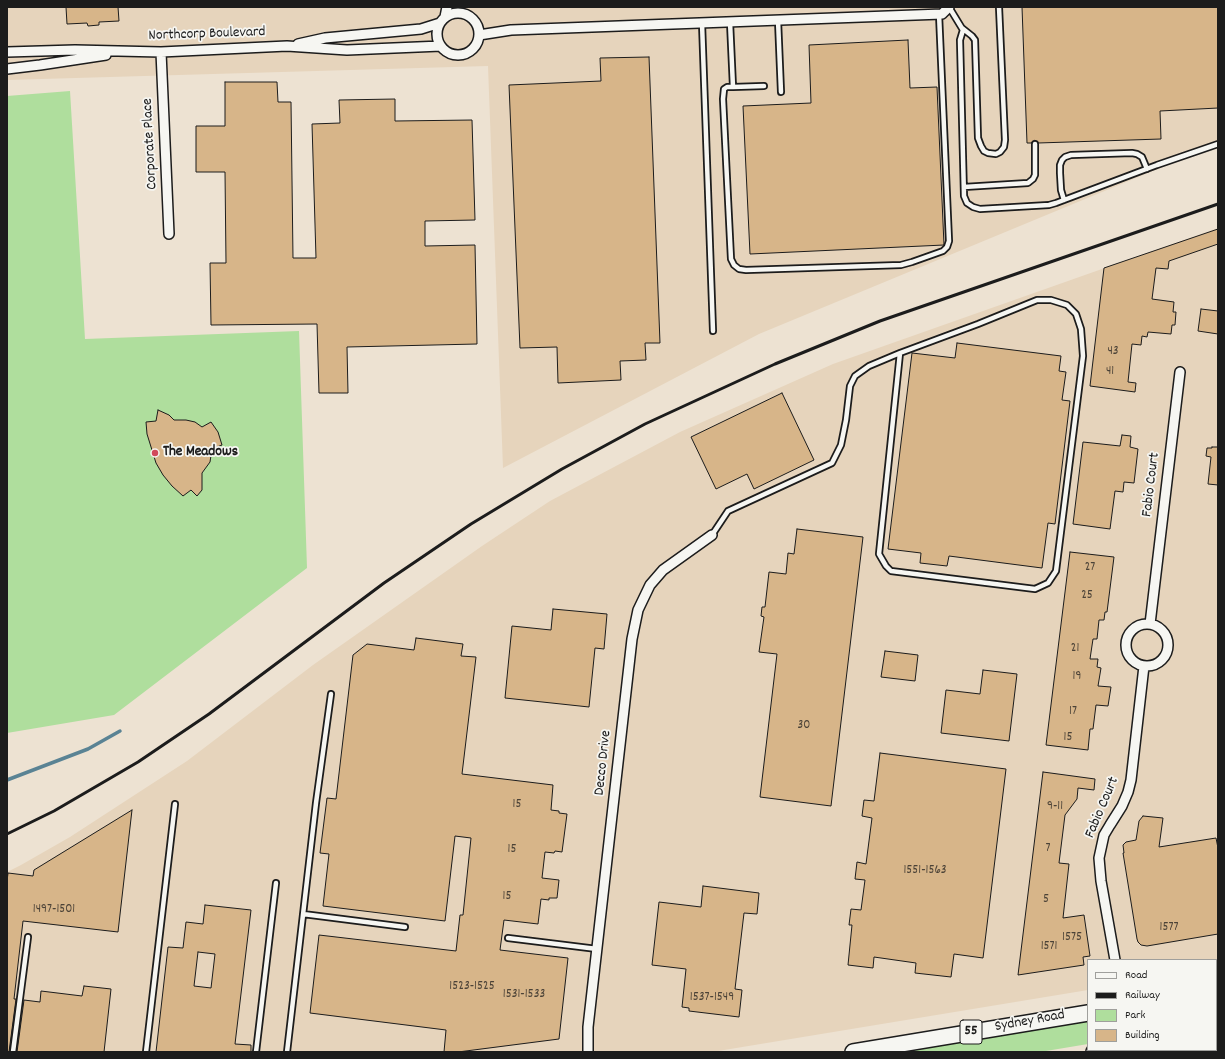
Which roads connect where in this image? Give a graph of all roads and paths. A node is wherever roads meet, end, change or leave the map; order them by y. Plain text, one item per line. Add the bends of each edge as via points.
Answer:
1 (447, 7) edge
2 (949, 7) edge
3 (999, 7) edge
4 (468, 12) edge
5 (939, 14) junction
6 (443, 20) junction
7 (778, 20) junction
8 (730, 22) junction
9 (702, 23) junction
10 (962, 28) junction
11 (479, 35) junction
12 (287, 46) junction
13 (441, 46) junction
14 (7, 52) edge
15 (129, 52) junction
16 (161, 52) junction
17 (7, 69) edge
18 (764, 86) dead end
19 (733, 87) junction
20 (781, 92) dead end
21 (1035, 144) dead end
22 (1218, 144) edge
23 (1147, 169) junction
24 (964, 187) junction
25 (1064, 200) junction
26 (169, 234) dead end
27 (713, 331) dead end
28 (900, 354) junction
29 (1180, 372) dead end
30 (712, 534) joint
31 (1150, 624) junction
32 (1144, 666) junction
33 (331, 694) dead end
34 (175, 804) dead end
35 (276, 883) dead end
36 (303, 914) junction
37 (405, 927) dead end
38 (28, 937) dead end
39 (508, 938) dead end
40 (597, 949) junction
41 (1115, 959) edge
42 (1084, 1012) edge
43 (588, 1027) junction
44 (13, 1052) edge
45 (146, 1052) edge
46 (256, 1052) edge
47 (287, 1052) edge
48 (582, 1052) edge
49 (588, 1052) edge
50 (854, 1052) edge

1 - 6 street
2 - 5 street
2 - 10 lane
3 - 10 lane via 1005,140 1004,147 996,154 984,151 978,138 975,40
4 - 6 street, Northcorp Boulevard via 451,14
4 - 11 street, Northcorp Boulevard via 476,24
5 - 7 street
5 - 19 lane via 949,241 948,247 943,251 912,262 901,265 746,270 734,265 731,259 723,98 724,89
6 - 12 street, Northcorp Boulevard via 421,29 325,38
6 - 13 street via 437,35
7 - 8 street
7 - 20 lane
8 - 9 street
8 - 19 lane
9 - 11 street via 511,30
9 - 27 lane
10 - 24 lane via 960,40
11 - 13 street via 475,47 464,54 451,54
12 - 13 street, Northcorp Boulevard via 347,50
12 - 16 street, Northcorp Boulevard
14 - 15 street, Northcorp Boulevard
15 - 16 street, Northcorp Boulevard
15 - 17 street, Northcorp Boulevard
16 - 26 street, Corporate Place
18 - 19 lane
21 - 24 lane via 1035,175 1028,183
22 - 23 lane
23 - 25 lane
23 - 25 lane via 1142,157 1132,153 1065,157 1060,165
24 - 25 lane via 967,203 980,209 1049,205
28 - 28 lane via 879,554 886,566 891,570 1035,589 1048,583 1056,570 1083,356 1081,328 1076,314 1067,305 1051,300 1038,300
28 - 30 lane via 869,366 855,376 850,386 841,445 832,463 728,511
29 - 31 street, Fabio Court
30 - 40 street, Decco Drive via 663,570 650,585 638,610 632,639
31 - 32 street via 1142,625 1130,632 1126,646 1131,660
31 - 32 street via 1162,630 1168,648 1166,655 1157,664
32 - 41 street, Fabio Court via 1131,780 1122,806 1104,835 1099,858
33 - 36 lane
34 - 45 lane
35 - 46 lane
36 - 37 lane
36 - 47 lane
38 - 44 lane
39 - 40 lane
40 - 43 street, Decco Drive
42 - 50 highway, Sydney Road / 55
43 - 48 street, Decco Drive
43 - 49 street, Decco Drive

